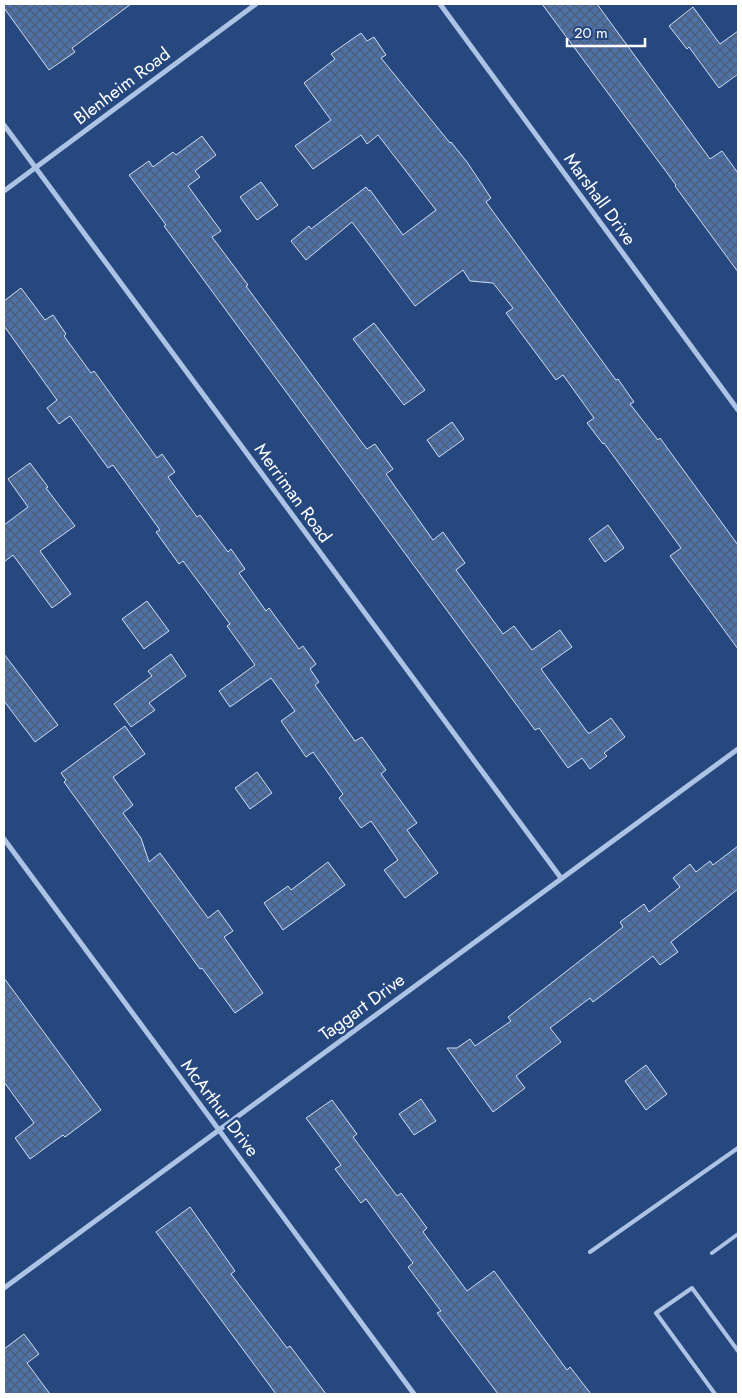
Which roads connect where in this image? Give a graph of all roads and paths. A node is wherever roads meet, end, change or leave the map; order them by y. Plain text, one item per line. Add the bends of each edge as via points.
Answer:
1 (256, 4) edge
2 (440, 4) edge
3 (4, 125) edge
4 (36, 168) junction
5 (4, 191) edge
6 (738, 410) edge
7 (738, 749) edge
8 (4, 839) edge
9 (561, 878) junction
10 (219, 1129) junction
11 (738, 1148) edge
12 (738, 1234) edge
13 (590, 1252) dead end
14 (712, 1253) dead end
15 (4, 1288) edge
16 (738, 1351) edge
17 (414, 1394) edge
18 (715, 1394) edge

1 - 4 street, Blenheim Road
2 - 6 street, Marshall Drive
3 - 4 street, Merriman Road
4 - 5 street, Blenheim Road
4 - 9 street, Merriman Road
7 - 9 street, Taggart Drive
8 - 10 street, McArthur Drive
9 - 10 street, Taggart Drive
10 - 15 street, Taggart Drive
10 - 17 street, McArthur Drive
11 - 13 lane
12 - 14 lane
16 - 18 lane via 692,1288 656,1313

